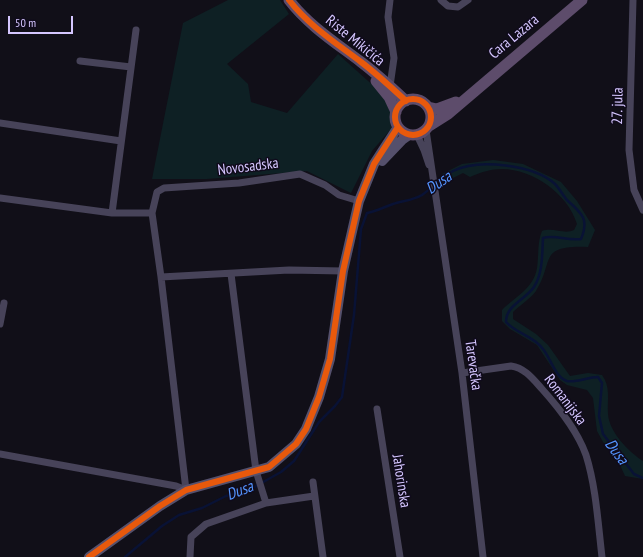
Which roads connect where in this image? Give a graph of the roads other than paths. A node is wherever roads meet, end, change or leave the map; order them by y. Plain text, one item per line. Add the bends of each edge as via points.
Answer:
1 (289, 0) edge
2 (390, 0) edge
3 (442, 0) edge
4 (468, 0) edge
5 (582, 0) edge
6 (633, 0) edge
7 (136, 30) dead end
8 (80, 62) dead end
9 (364, 64) junction
10 (131, 67) junction
11 (390, 86) junction
12 (466, 97) junction
13 (406, 101) junction
14 (428, 107) junction
15 (396, 112) junction
16 (0, 123) edge
17 (398, 127) junction
18 (420, 132) junction
19 (121, 141) junction
20 (369, 176) junction
21 (432, 177) junction
22 (0, 198) edge
23 (359, 201) junction
24 (643, 210) edge
25 (112, 213) junction
26 (152, 213) junction
27 (343, 271) junction
28 (231, 274) junction
29 (161, 277) junction
30 (4, 303) dead end
31 (0, 324) edge
32 (462, 373) junction
33 (378, 409) dead end
34 (0, 454) edge
35 (257, 474) junction
36 (313, 482) dead end
37 (186, 490) junction
38 (314, 496) junction
39 (265, 500) junction
40 (89, 557) edge
41 (190, 557) edge
42 (323, 557) edge
43 (400, 557) edge
44 (483, 557) edge
45 (602, 557) edge

1 - 9 main road, Riste Mikičića via 297,11
2 - 11 street via 388,17 394,58
3 - 4 street via 448,6 458,7
5 - 12 main road, Cara Lazara
6 - 24 street, 27. jula via 630,150 634,190
7 - 10 street
8 - 10 street
9 - 11 main road, Riste Mikičića
9 - 15 main road, Riste Mikičića via 389,97
10 - 19 street
11 - 13 main road, Riste Mikičića
12 - 14 main road, Cara Lazara via 445,107
12 - 18 main road, Cara Lazara via 448,114
13 - 14 main road via 418,100
13 - 15 main road
14 - 18 main road via 431,116
15 - 17 main road
16 - 19 street
17 - 18 main road
17 - 20 main road
18 - 20 main road via 386,156
18 - 21 street
18 - 21 street via 431,149
19 - 25 street
20 - 23 main road
21 - 32 street, Tarevačka
22 - 25 street
23 - 26 street, Novosadska via 339,195 325,185 300,174 238,183 164,188 157,192
23 - 27 main road
25 - 26 street
26 - 29 street, Novosadska
27 - 28 street via 289,270
27 - 35 main road via 330,360 314,410 296,444
28 - 29 street
28 - 35 street
29 - 37 street, Novosadska
30 - 31 street
32 - 44 street, Tarevačka
32 - 45 street, Romanijska via 519,367 554,402 570,424 585,454 592,482
33 - 43 street, Jahorinska
34 - 37 street via 176,486
35 - 37 main road
35 - 39 street
36 - 38 street
37 - 40 main road
38 - 39 street
38 - 42 street
39 - 41 street via 197,530 191,537

